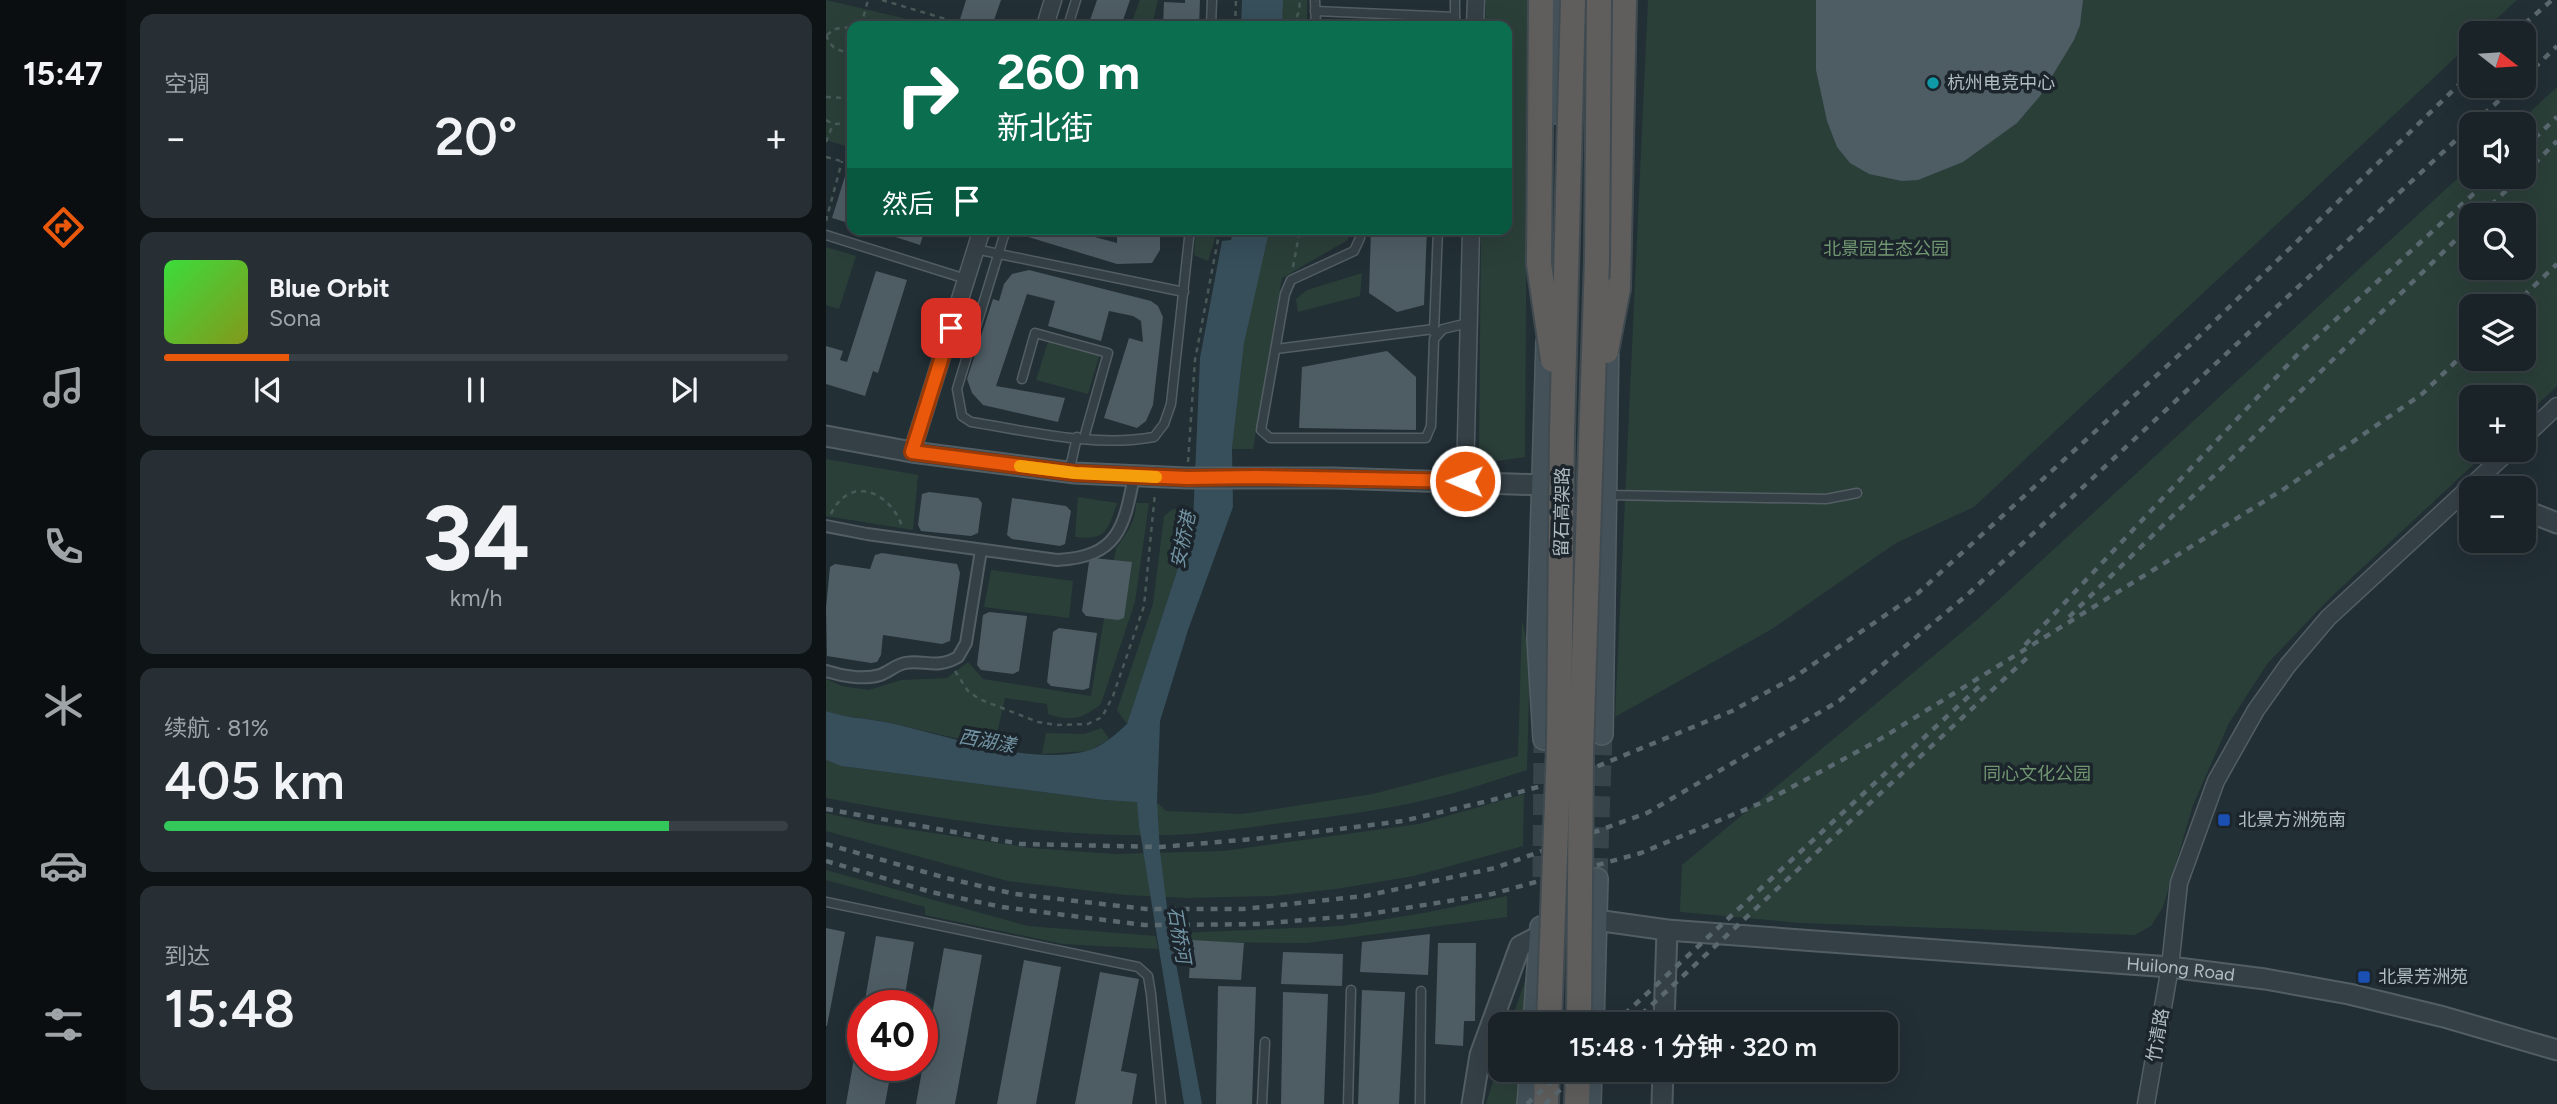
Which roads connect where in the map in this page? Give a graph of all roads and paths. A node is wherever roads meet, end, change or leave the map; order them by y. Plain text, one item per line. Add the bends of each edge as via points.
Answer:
1 (868, 0) edge
2 (882, 0) edge
3 (1054, 0) edge
4 (1076, 0) edge
5 (1212, 0) edge
6 (1236, 0) edge
7 (1300, 0) edge
8 (1315, 0) edge
9 (1455, 0) edge
10 (1476, 0) edge
11 (1541, 0) edge
12 (1554, 0) edge
13 (1573, 0) edge
14 (1599, 0) edge
15 (1611, 0) edge
16 (1625, 0) edge
17 (892, 1) edge
18 (1315, 11) junction
19 (862, 21) edge
20 (949, 21) edge
21 (1047, 21) edge
22 (1070, 21) edge
23 (1212, 21) edge
24 (1235, 21) edge
25 (1294, 21) edge
26 (1316, 21) edge
27 (1442, 21) edge
28 (1455, 21) edge
29 (1475, 21) edge
30 (847, 28) edge
31 (826, 35) edge
32 (847, 52) edge
33 (826, 97) edge
34 (847, 100) edge
35 (826, 120) edge
36 (847, 123) edge
37 (833, 124) junction
38 (826, 142) edge
39 (826, 157) edge
40 (842, 161) junction
41 (847, 162) edge
42 (826, 221) edge
43 (826, 235) edge
44 (980, 235) edge
45 (1004, 235) edge
46 (1189, 235) edge
47 (1219, 235) edge
48 (1299, 235) edge
49 (1360, 235) edge
50 (1437, 235) edge
51 (1471, 235) edge
52 (975, 249) junction
53 (998, 254) junction
54 (966, 279) junction
55 (1291, 280) junction
56 (1184, 292) junction
57 (1468, 323) junction
58 (1434, 334) junction
59 (1276, 349) junction
60 (1022, 379) dead end
61 (2557, 406) edge
62 (2536, 426) edge
63 (1592, 428) junction
64 (1562, 432) junction
65 (826, 436) edge
66 (1081, 438) junction
67 (912, 452) junction
68 (2498, 462) edge
69 (1069, 472) junction
70 (1134, 476) junction
71 (2483, 476) edge
72 (1156, 477) junction
73 (1187, 478) junction
74 (1465, 481) junction
75 (1543, 485) junction
76 (1857, 493) dead end
77 (1605, 495) junction
78 (2459, 499) edge
79 (2536, 515) edge
80 (2557, 523) edge
81 (827, 526) edge
82 (906, 539) junction
83 (981, 550) junction
84 (949, 662) junction
85 (826, 671) edge
86 (1602, 734) tunnel mouth
87 (1544, 740) tunnel mouth
88 (1597, 879) tunnel mouth
89 (826, 902) edge
90 (1543, 911) dead end
91 (1596, 920) junction
92 (1667, 930) junction
93 (1541, 935) junction
94 (2170, 967) junction
95 (1351, 990) dead end
96 (1421, 991) dead end
97 (1535, 1012) edge
98 (1549, 1012) edge
99 (1579, 1012) edge
100 (1593, 1012) edge
101 (1664, 1012) edge
102 (1265, 1042) dead end
103 (2557, 1051) edge
104 (1530, 1082) edge
105 (1547, 1082) edge
106 (1578, 1082) edge
107 (1591, 1082) edge
108 (1663, 1082) edge
109 (1161, 1104) edge
110 (1262, 1104) edge
111 (1348, 1104) edge
112 (1420, 1104) edge
113 (1472, 1104) edge
114 (1528, 1104) edge
115 (1546, 1104) edge
116 (1577, 1104) edge
117 (1590, 1104) edge
118 (1662, 1104) edge
119 (2146, 1104) edge

1 - 19 path
2 - 17 path
3 - 21 street
4 - 22 lane
5 - 23 lane
6 - 24 path
7 - 25 path
8 - 18 lane
9 - 28 lane
10 - 29 street
11 - 64 highway, bridge via 1539,264
12 - 75 main road
13 - 64 highway, 留石高架路, bridge
14 - 63 highway, 留石高架路, bridge
15 - 77 main road
16 - 63 highway, bridge via 1618,288
17 - 20 path
18 - 26 lane
18 - 27 lane
30 - 31 path
31 - 32 path via 836,51
33 - 34 path
35 - 37 path
36 - 37 path
37 - 38 path
39 - 40 path
40 - 41 path
40 - 42 path
43 - 54 lane
44 - 52 street
45 - 53 lane
46 - 56 lane
47 - 73 path via 1195,360
48 - 55 path
49 - 55 lane via 1354,251
50 - 58 lane
51 - 57 street
52 - 53 lane
52 - 54 street
53 - 56 lane
53 - 66 lane via 957,389 962,416 971,422
54 - 67 street
55 - 59 lane
56 - 66 lane via 1171,404 1164,424 1154,437
57 - 58 lane
57 - 74 street
58 - 59 lane
58 - 59 lane via 1431,425 1426,438 1270,438 1261,430
60 - 66 lane via 1035,333 1108,353
61 - 62 street
63 - 99 highway, 留石高架路, bridge via 1581,752
64 - 98 highway, 留石高架路, bridge via 1559,746
65 - 67 street
66 - 69 lane
67 - 69 street
68 - 71 street, 竹清路
69 - 70 street
70 - 72 street
70 - 83 street via 1127,515 1115,538 1102,550 1057,560
72 - 73 street
72 - 84 path via 1144,606 1102,717 1088,724 1038,722 979,699 968,691
73 - 74 street
74 - 75 street
75 - 87 main road via 1538,639
76 - 77 lane via 1826,499
77 - 86 main road
78 - 94 street, 竹清路 via 2328,618 2256,710 2216,781 2179,883
79 - 80 street
81 - 82 street
81 - 82 path via 831,511 844,496 877,493 892,506
82 - 83 street
83 - 84 street via 966,643
84 - 85 street via 907,663 880,675
88 - 91 main road
89 - 109 lane via 1138,967 1148,976
90 - 93 main road
91 - 92 street, Huilong Road
91 - 93 street, Huilong Road via 1564,923
91 - 100 main road
92 - 94 street, Huilong Road
92 - 101 street
93 - 97 main road
93 - 113 street, Huilong Road via 1520,946 1480,1055
94 - 103 street, Huilong Road via 2349,995
94 - 119 street, 竹清路
95 - 111 lane
96 - 112 lane
102 - 110 lane
104 - 114 main road
105 - 115 highway
106 - 116 highway
107 - 117 main road
108 - 118 street

